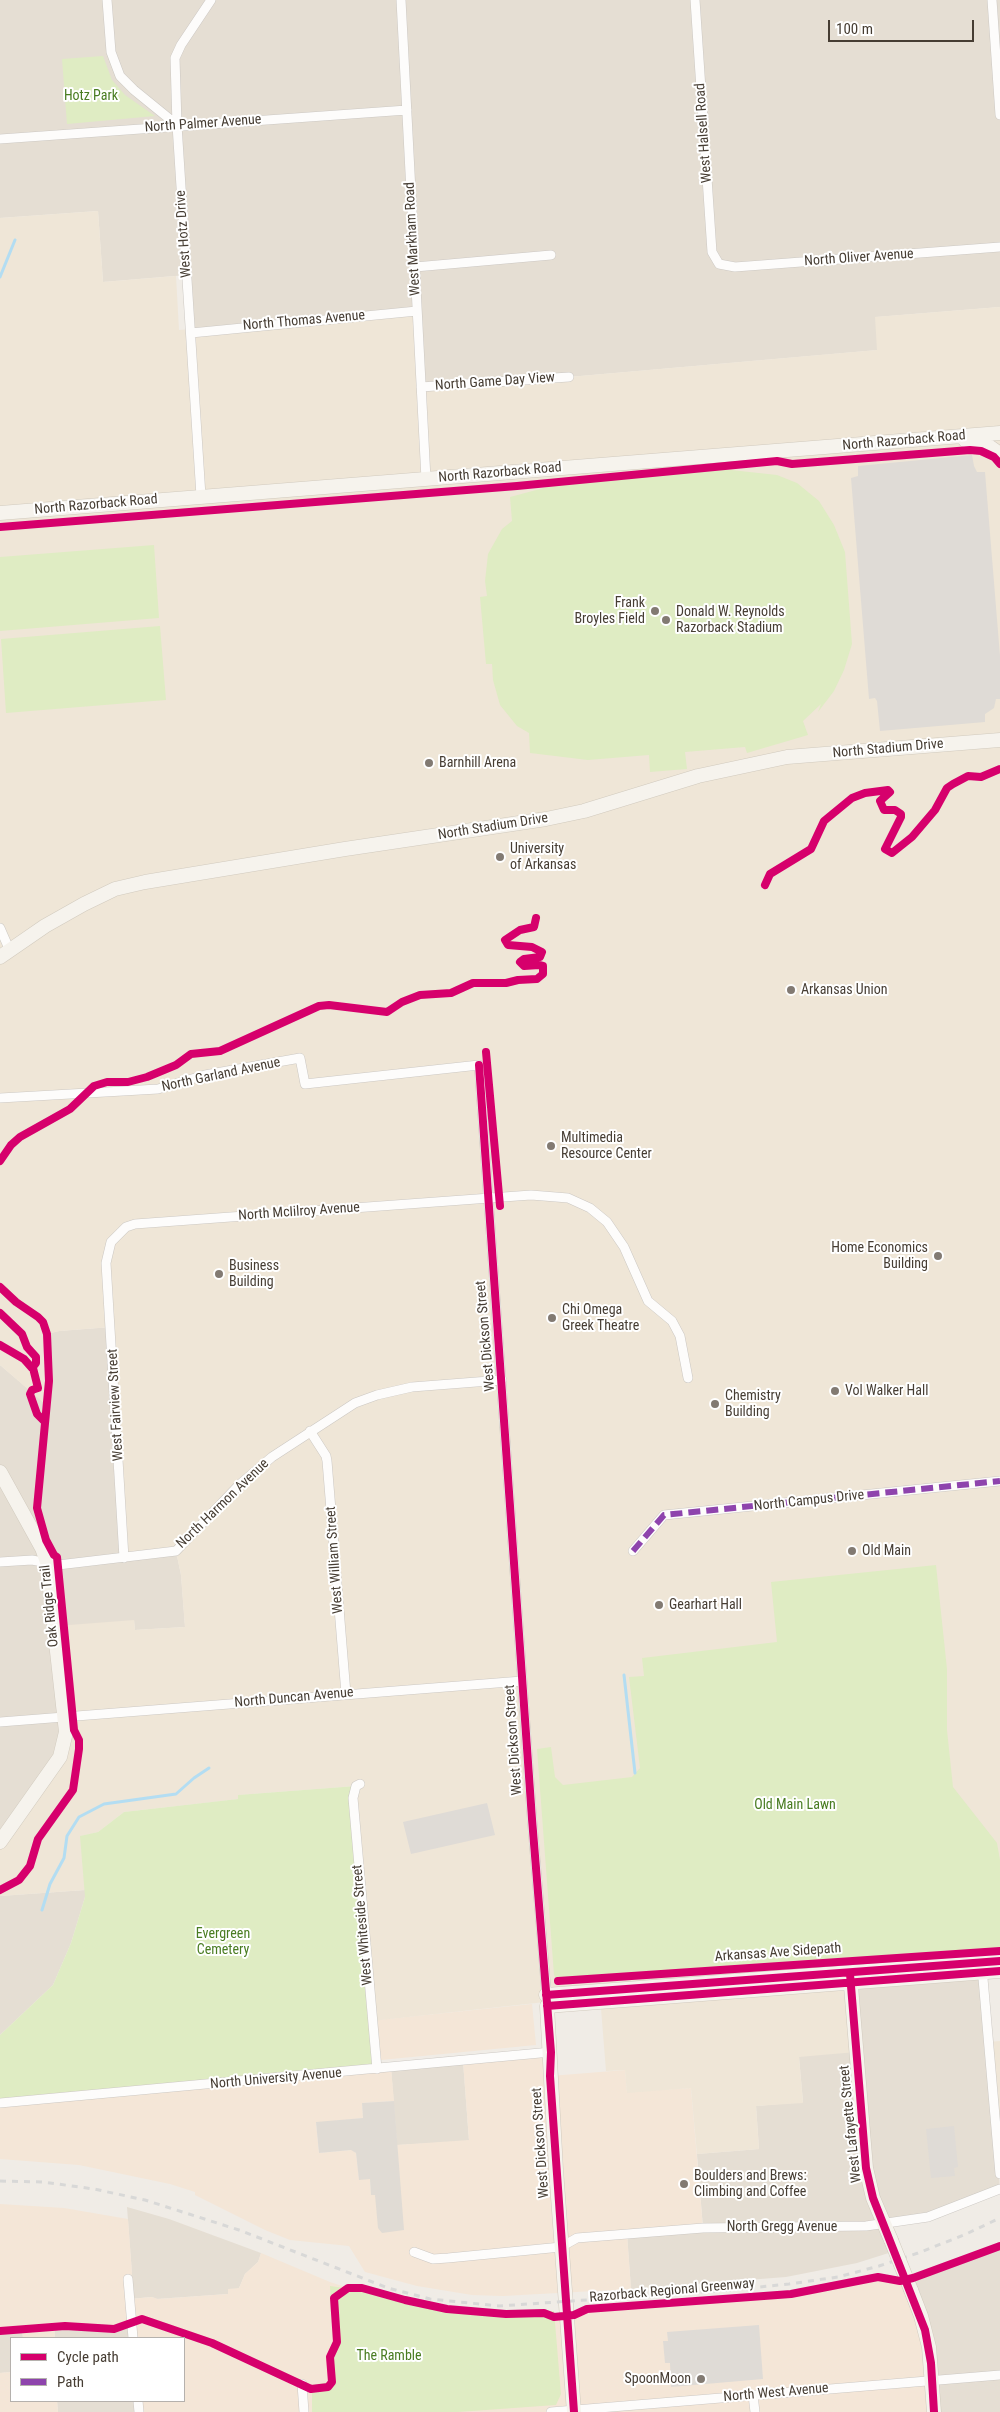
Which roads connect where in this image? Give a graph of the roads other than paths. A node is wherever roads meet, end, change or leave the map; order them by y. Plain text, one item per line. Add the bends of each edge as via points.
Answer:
1 (107, 0) edge
2 (211, 0) edge
3 (401, 0) edge
4 (696, 0) edge
5 (992, 0) edge
6 (999, 83) edge
7 (407, 110) junction
8 (1000, 115) edge
9 (177, 125) junction
10 (0, 139) edge
11 (1000, 247) edge
12 (551, 255) dead end
13 (719, 264) joint
14 (415, 266) junction
15 (417, 311) junction
16 (191, 333) junction
17 (569, 378) dead end
18 (421, 387) junction
19 (1000, 433) edge
20 (949, 437) junction
21 (1000, 454) edge
22 (426, 478) junction
23 (201, 496) junction
24 (0, 513) edge
25 (1000, 740) edge
26 (0, 928) edge
27 (5, 954) edge
28 (479, 1065) joint
29 (0, 1098) edge
30 (488, 1198) junction
31 (106, 1253) joint
32 (688, 1378) dead end
33 (502, 1380) junction
34 (310, 1431) junction
35 (0, 1472) edge
36 (1000, 1481) edge
37 (633, 1551) dead end
38 (124, 1558) junction
39 (0, 1562) edge
40 (47, 1562) junction
41 (522, 1681) junction
42 (346, 1694) junction
43 (65, 1716) junction
44 (0, 1722) edge
45 (360, 1784) dead end
46 (0, 1842) edge
47 (1000, 1961) edge
48 (982, 1967) junction
49 (1000, 1971) edge
50 (850, 1978) junction
51 (547, 2001) junction
52 (551, 2052) junction
53 (377, 2069) junction
54 (0, 2103) edge
55 (1000, 2174) edge
56 (1000, 2189) edge
57 (884, 2224) junction
58 (561, 2247) junction
59 (414, 2252) dead end
60 (128, 2279) dead end
61 (133, 2337) edge
62 (1000, 2374) edge
63 (932, 2380) junction
64 (302, 2384) dead end
65 (753, 2395) junction
66 (573, 2411) edge
67 (304, 2412) edge
68 (551, 2412) edge
69 (755, 2412) edge
70 (934, 2412) edge

1 - 9 street via 111,52 120,76
2 - 9 street, West Hotz Drive via 176,58
3 - 7 street, West Markham Road
4 - 13 street, West Halsell Road via 712,252
5 - 6 street
6 - 8 street
7 - 9 street, North Palmer Avenue
7 - 14 street, West Markham Road
9 - 10 street, North Palmer Avenue
9 - 16 street, West Hotz Drive
11 - 13 street, North Oliver Avenue via 735,267
12 - 14 street
14 - 15 street, West Markham Road
15 - 16 street, North Thomas Avenue
15 - 18 street, West Markham Road
16 - 23 street, West Hotz Drive
17 - 18 street, North Game Day View
18 - 22 street, West Markham Road
19 - 20 street, North Razorback Road
20 - 21 street via 990,447
20 - 22 street, North Razorback Road
22 - 23 street, North Razorback Road
23 - 24 street, North Razorback Road
25 - 27 street, North Stadium Drive via 786,757 698,776 584,811 546,819 145,882 116,889 84,904
26 - 27 street
28 - 29 street, North Garland Avenue via 305,1084 300,1058 205,1075 158,1089
28 - 30 street, West Dickson Street
30 - 31 street, North McIilroy Avenue via 135,1224 115,1236
30 - 32 street, North McIilroy Avenue via 531,1195 568,1198 590,1208 608,1222 624,1247 648,1300 672,1321 680,1336
30 - 33 street, West Dickson Street
31 - 38 street, West Fairview Street
33 - 34 street, North Harmon Avenue via 412,1387 377,1395
33 - 41 street, West Dickson Street
34 - 38 street, North Harmon Avenue via 239,1485 176,1551
34 - 42 street, West William Street via 327,1461
35 - 40 street
36 - 37 street, North Campus Drive via 664,1515
38 - 40 street, North Harmon Avenue via 58,1565
39 - 40 street, North Harmon Avenue
40 - 43 street
41 - 42 street, North Duncan Avenue
41 - 51 street, West Dickson Street
42 - 43 street, North Duncan Avenue
43 - 44 street, North Duncan Avenue
43 - 46 street via 66,1739 60,1757
45 - 53 street, West Whiteside Street via 356,1786 353,1798
47 - 48 street
48 - 49 street
48 - 50 street
48 - 55 street
50 - 51 street
50 - 57 street, West Lafayette Street via 866,2168 873,2198
51 - 52 street, West Dickson Street
52 - 53 street, North University Avenue
52 - 58 street, West Dickson Street
53 - 54 street, North University Avenue
56 - 57 street, North Gregg Avenue via 928,2217
57 - 58 street, North Gregg Avenue via 829,2228 703,2228 577,2238
57 - 63 street, West Lafayette Street, bridge via 925,2330
58 - 59 street, North Gregg Avenue via 433,2259
58 - 66 street, West Dickson Street
60 - 61 street
62 - 63 street, North West Avenue
63 - 65 street, North West Avenue
63 - 70 street, West Lafayette Street
64 - 67 street
65 - 66 street, North West Avenue
65 - 69 street
66 - 68 street, North West Avenue

